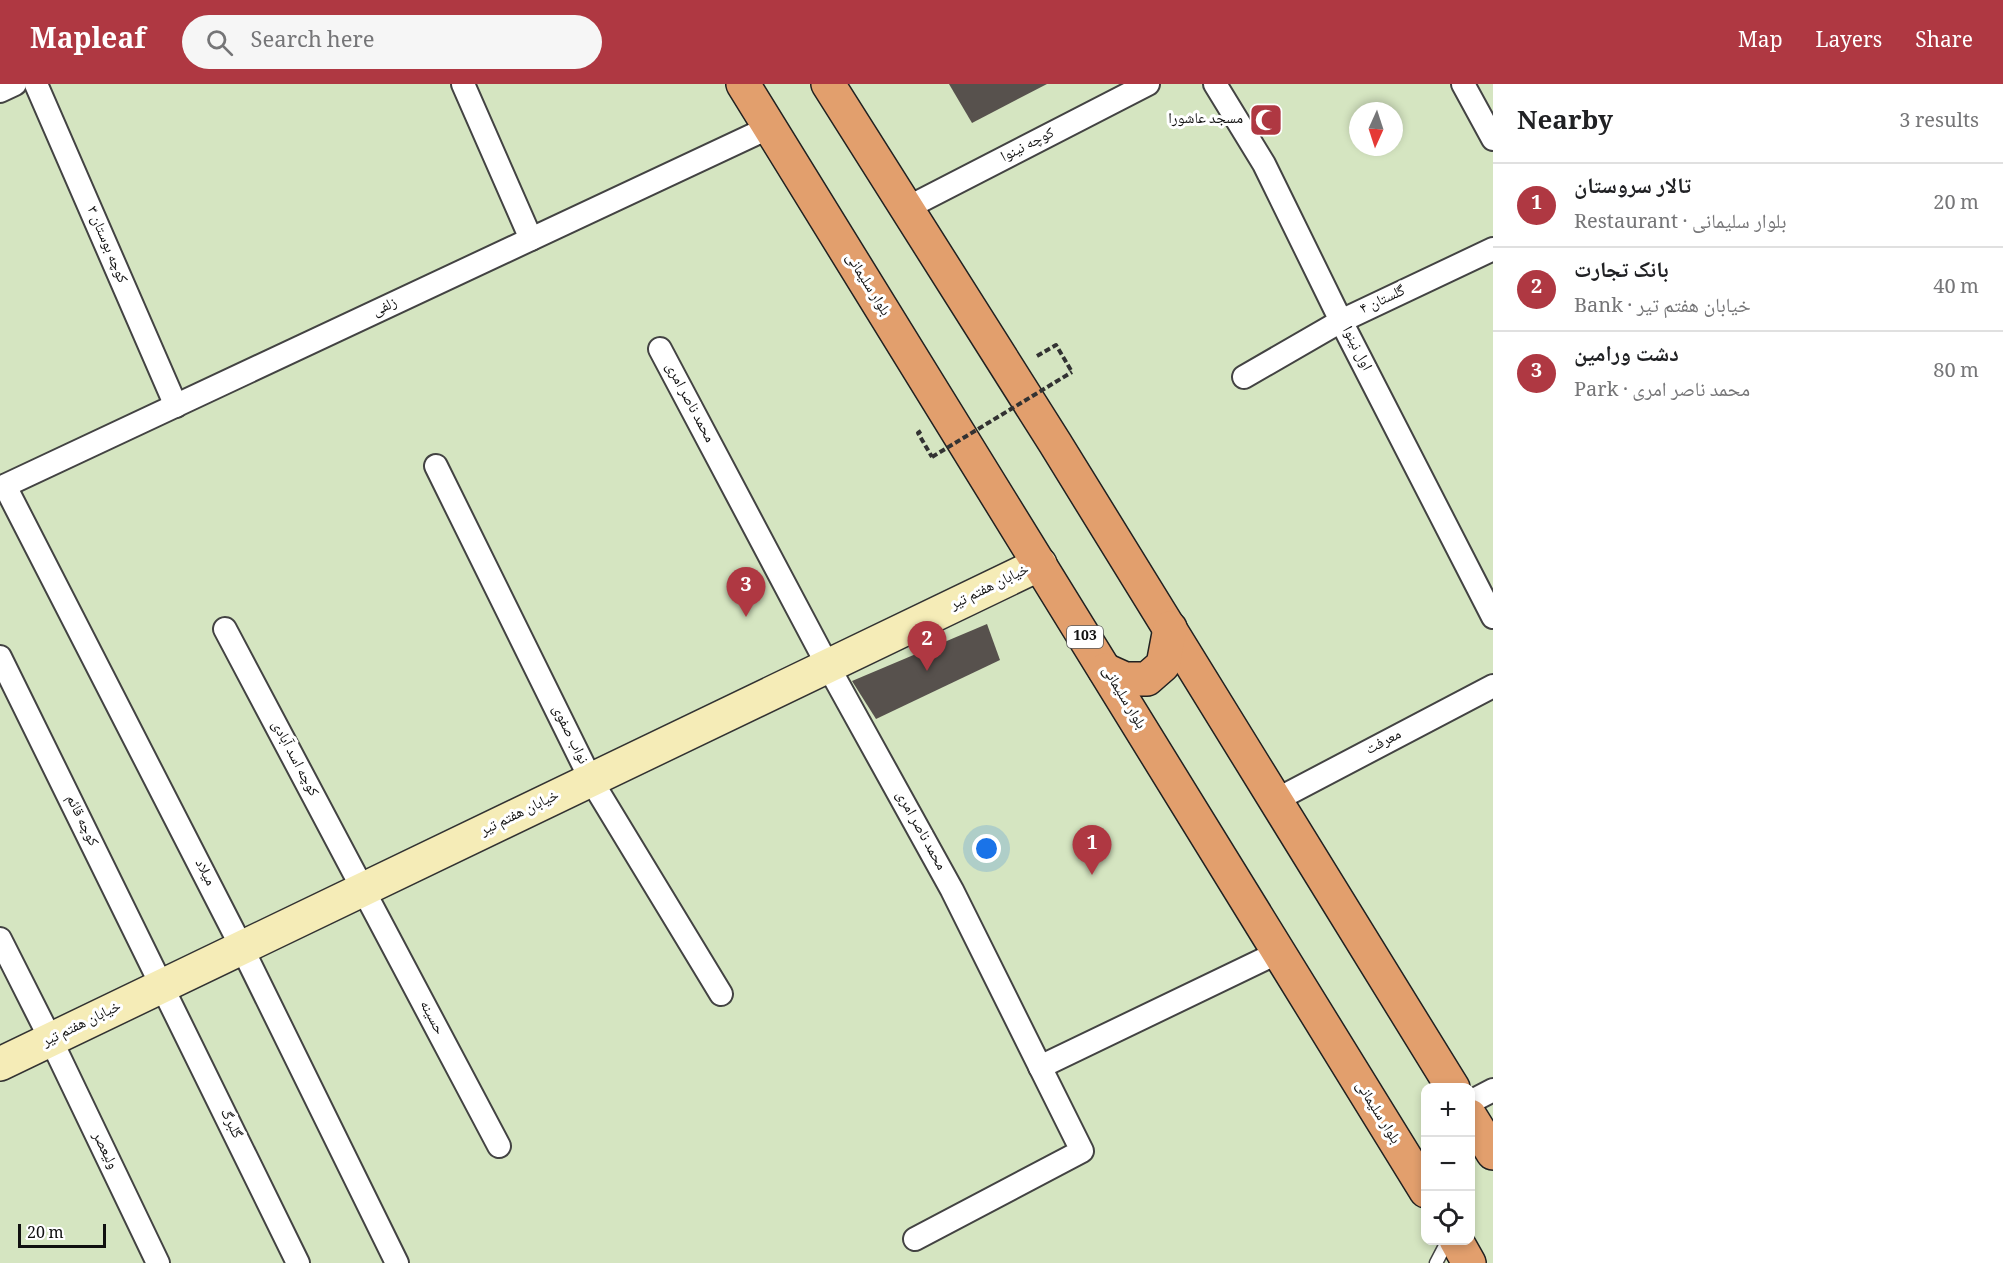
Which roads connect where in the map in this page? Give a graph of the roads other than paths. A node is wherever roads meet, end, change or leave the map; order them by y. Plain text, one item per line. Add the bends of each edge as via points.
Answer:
1 (15, 84) edge
2 (36, 84) edge
3 (463, 84) edge
4 (743, 84) edge
5 (828, 84) edge
6 (1148, 84) edge
7 (1215, 84) edge
8 (1463, 84) edge
9 (0, 91) edge
10 (770, 127) junction
11 (1493, 139) edge
12 (907, 208) junction
13 (531, 239) junction
14 (1493, 249) edge
15 (1341, 321) junction
16 (660, 349) dead end
17 (1244, 376) dead end
18 (176, 406) junction
19 (436, 466) dead end
20 (2, 487) edge
21 (1040, 564) junction
22 (1493, 617) edge
23 (1170, 628) junction
24 (225, 629) dead end
25 (0, 657) edge
26 (828, 666) junction
27 (1106, 670) junction
28 (1493, 686) edge
29 (591, 780) junction
30 (1276, 800) junction
31 (363, 890) junction
32 (0, 939) edge
33 (242, 948) junction
34 (1279, 952) junction
35 (163, 986) junction
36 (721, 993) dead end
37 (51, 1040) junction
38 (0, 1064) edge
39 (1040, 1067) junction
40 (1450, 1083) edge
41 (1493, 1090) edge
42 (1475, 1099) edge
43 (1475, 1124) edge
44 (499, 1146) dead end
45 (1493, 1153) edge
46 (1421, 1184) edge
47 (915, 1239) dead end
48 (1445, 1245) edge
49 (1459, 1245) edge
50 (158, 1263) edge
51 (298, 1263) edge
52 (397, 1263) edge
53 (1436, 1263) edge
54 (1469, 1263) edge

1 - 9 street
2 - 18 street, کوچه بوستان ۳
3 - 13 street
4 - 10 highway, بلوار سلیمانی / 103
5 - 12 highway
6 - 12 street, کوچه نینوا
7 - 15 street, اول نینوا via 1264,164
8 - 11 street
10 - 13 street, زلفی
10 - 21 highway, بلوار سلیمانی / 103
12 - 23 highway
13 - 18 street, زلفی
14 - 15 street, گلستان ۴
15 - 17 street, گلستان ۴
15 - 22 street, اول نینوا
16 - 26 street, محمد ناصر امری
18 - 20 street, زلفی
19 - 29 street, نواب صفوی
20 - 33 street, میلاد
21 - 26 street, خیابان هفتم تیر
21 - 27 highway, بلوار سلیمانی / 103
23 - 27 highway via 1163,665 1147,680 1125,679
23 - 30 highway
24 - 31 street, کوچه اسد آبادی
25 - 35 street, کوچه قائم
26 - 29 street, خیابان هفتم تیر
26 - 39 street, محمد ناصر امری via 952,890
27 - 34 highway, بلوار سلیمانی / 103
28 - 30 street, معرفت
29 - 31 street, خیابان هفتم تیر
29 - 36 street, نواب صفوی
30 - 40 highway
31 - 33 street, خیابان هفتم تیر
31 - 44 street, حسینه
32 - 37 street, ولیعصر
33 - 35 street, خیابان هفتم تیر
33 - 52 street, میلاد
34 - 39 street
34 - 46 highway, بلوار سلیمانی / 103
35 - 37 street, خیابان هفتم تیر
35 - 51 street, گلبرگ
37 - 38 street, خیابان هفتم تیر
37 - 50 street, ولیعصر
39 - 47 street, محمد ناصر امری via 1082,1151
41 - 42 street
43 - 45 highway
48 - 53 lane
49 - 54 highway

